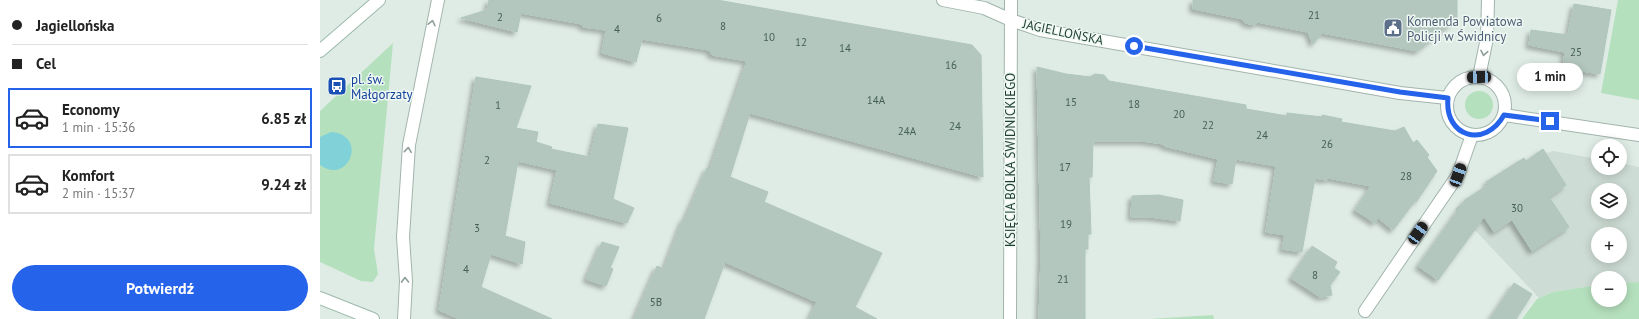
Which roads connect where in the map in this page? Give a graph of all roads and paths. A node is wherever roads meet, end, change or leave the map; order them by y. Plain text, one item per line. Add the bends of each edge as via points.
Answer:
1 (379, 0) edge
2 (438, 0) edge
3 (943, 0) edge
4 (1011, 0) edge
5 (1488, 0) edge
6 (1011, 20) junction
7 (320, 51) edge
8 (1479, 77) junction
9 (1448, 98) junction
10 (1504, 115) junction
11 (1639, 135) edge
12 (1472, 136) junction
13 (320, 298) edge
14 (1365, 311) dead end
15 (373, 319) edge
16 (404, 319) edge
17 (1010, 319) edge

1 - 7 street
16 -> 2 street via 406,281 403,237 409,145
3 - 6 street, JAGIELLOŃSKA via 984,8
4 - 6 street, KSIĘCIA BOLKA ŚWIDNICKIEGO
5 -> 8 street via 1487,38
6 - 9 street, JAGIELLOŃSKA via 1040,30 1392,91
6 - 17 street, KSIĘCIA BOLKA ŚWIDNICKIEGO
8 - 9 street via 1460,82 1452,89
8 - 10 street via 1497,86 1503,95
9 - 12 street via 1446,108 1454,126 1462,133
10 - 11 street
10 - 12 street via 1492,131
12 - 14 street via 1458,175
13 - 15 street

